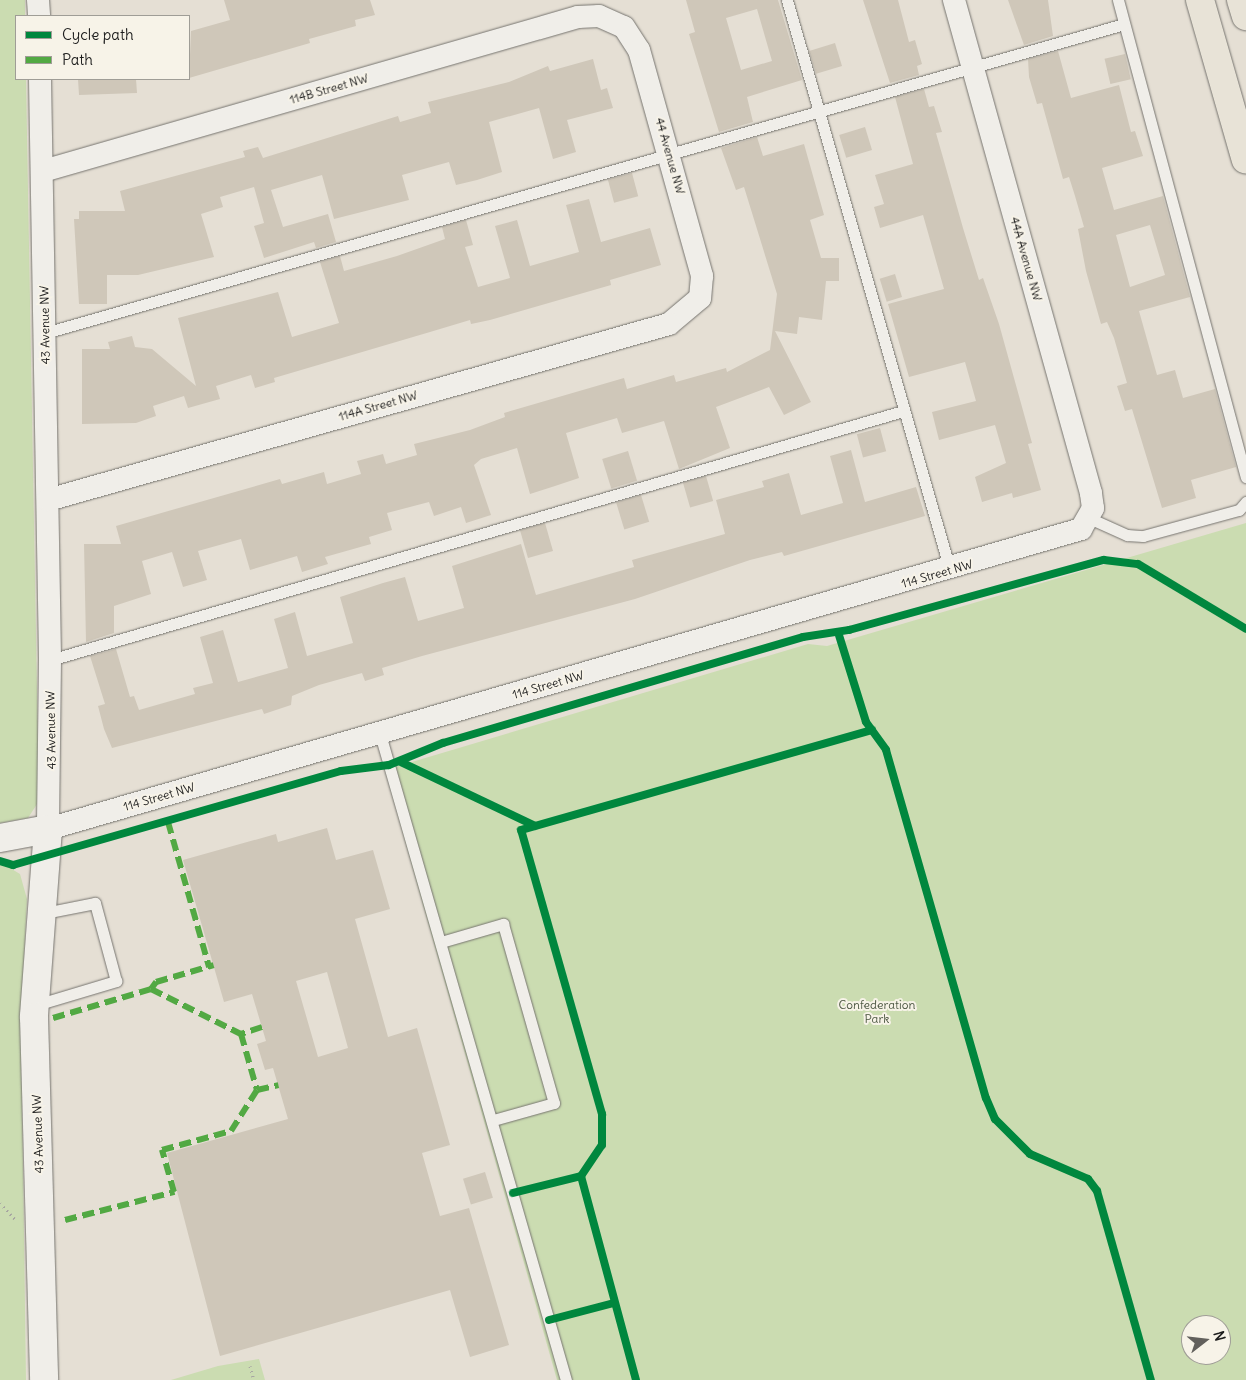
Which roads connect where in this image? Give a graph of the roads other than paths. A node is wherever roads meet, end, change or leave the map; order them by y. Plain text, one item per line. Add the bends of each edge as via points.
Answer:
1 (787, 0) edge
2 (954, 0) edge
3 (1118, 0) edge
4 (1200, 0) edge
5 (1242, 0) edge
6 (1246, 16) edge
7 (617, 21) joint
8 (1124, 24) junction
9 (973, 67) junction
10 (40, 80) edge
11 (819, 112) junction
12 (670, 155) junction
13 (1246, 160) edge
14 (43, 171) junction
15 (700, 298) joint
16 (45, 333) junction
17 (903, 412) junction
18 (1246, 477) edge
19 (48, 500) junction
20 (1246, 502) edge
21 (1089, 518) junction
22 (950, 570) junction
23 (50, 660) junction
24 (380, 734) junction
25 (48, 828) junction
26 (0, 838) edge
27 (40, 914) junction
28 (441, 942) junction
29 (34, 1006) junction
30 (493, 1120) junction
31 (44, 1380) edge
32 (566, 1380) edge

1 - 11 lane
2 - 9 street, 44A Avenue NW
3 - 8 lane
4 - 13 highway
5 - 6 highway
7 - 12 street, 44 Avenue NW via 639,50
7 - 14 street, 114B Street NW via 599,16 578,17
8 - 9 lane
8 - 18 lane
9 - 11 lane
9 - 21 street, 44A Avenue NW via 1091,493
10 - 14 street, 43 Avenue NW
11 - 12 lane
11 - 17 lane
12 - 15 street, 44 Avenue NW via 701,266
12 - 16 lane
14 - 16 street, 43 Avenue NW
15 - 19 street, 114A Street NW via 669,324
16 - 19 street, 43 Avenue NW
17 - 22 lane
17 - 23 lane
19 - 23 street, 43 Avenue NW
20 - 21 lane via 1239,510 1143,536 1127,535
21 - 22 street, 114 Street NW via 1067,536
22 - 24 street, 114 Street NW
23 - 25 street, 43 Avenue NW
24 - 25 street, 114 Street NW
24 - 28 lane
25 - 26 street, 114 Street NW
25 - 27 street, 43 Avenue NW
27 - 29 street, 43 Avenue NW
27 - 29 lane via 95,904 116,981
28 - 30 lane
28 - 30 lane via 503,924 554,1103
29 - 31 street, 43 Avenue NW
30 - 32 lane

